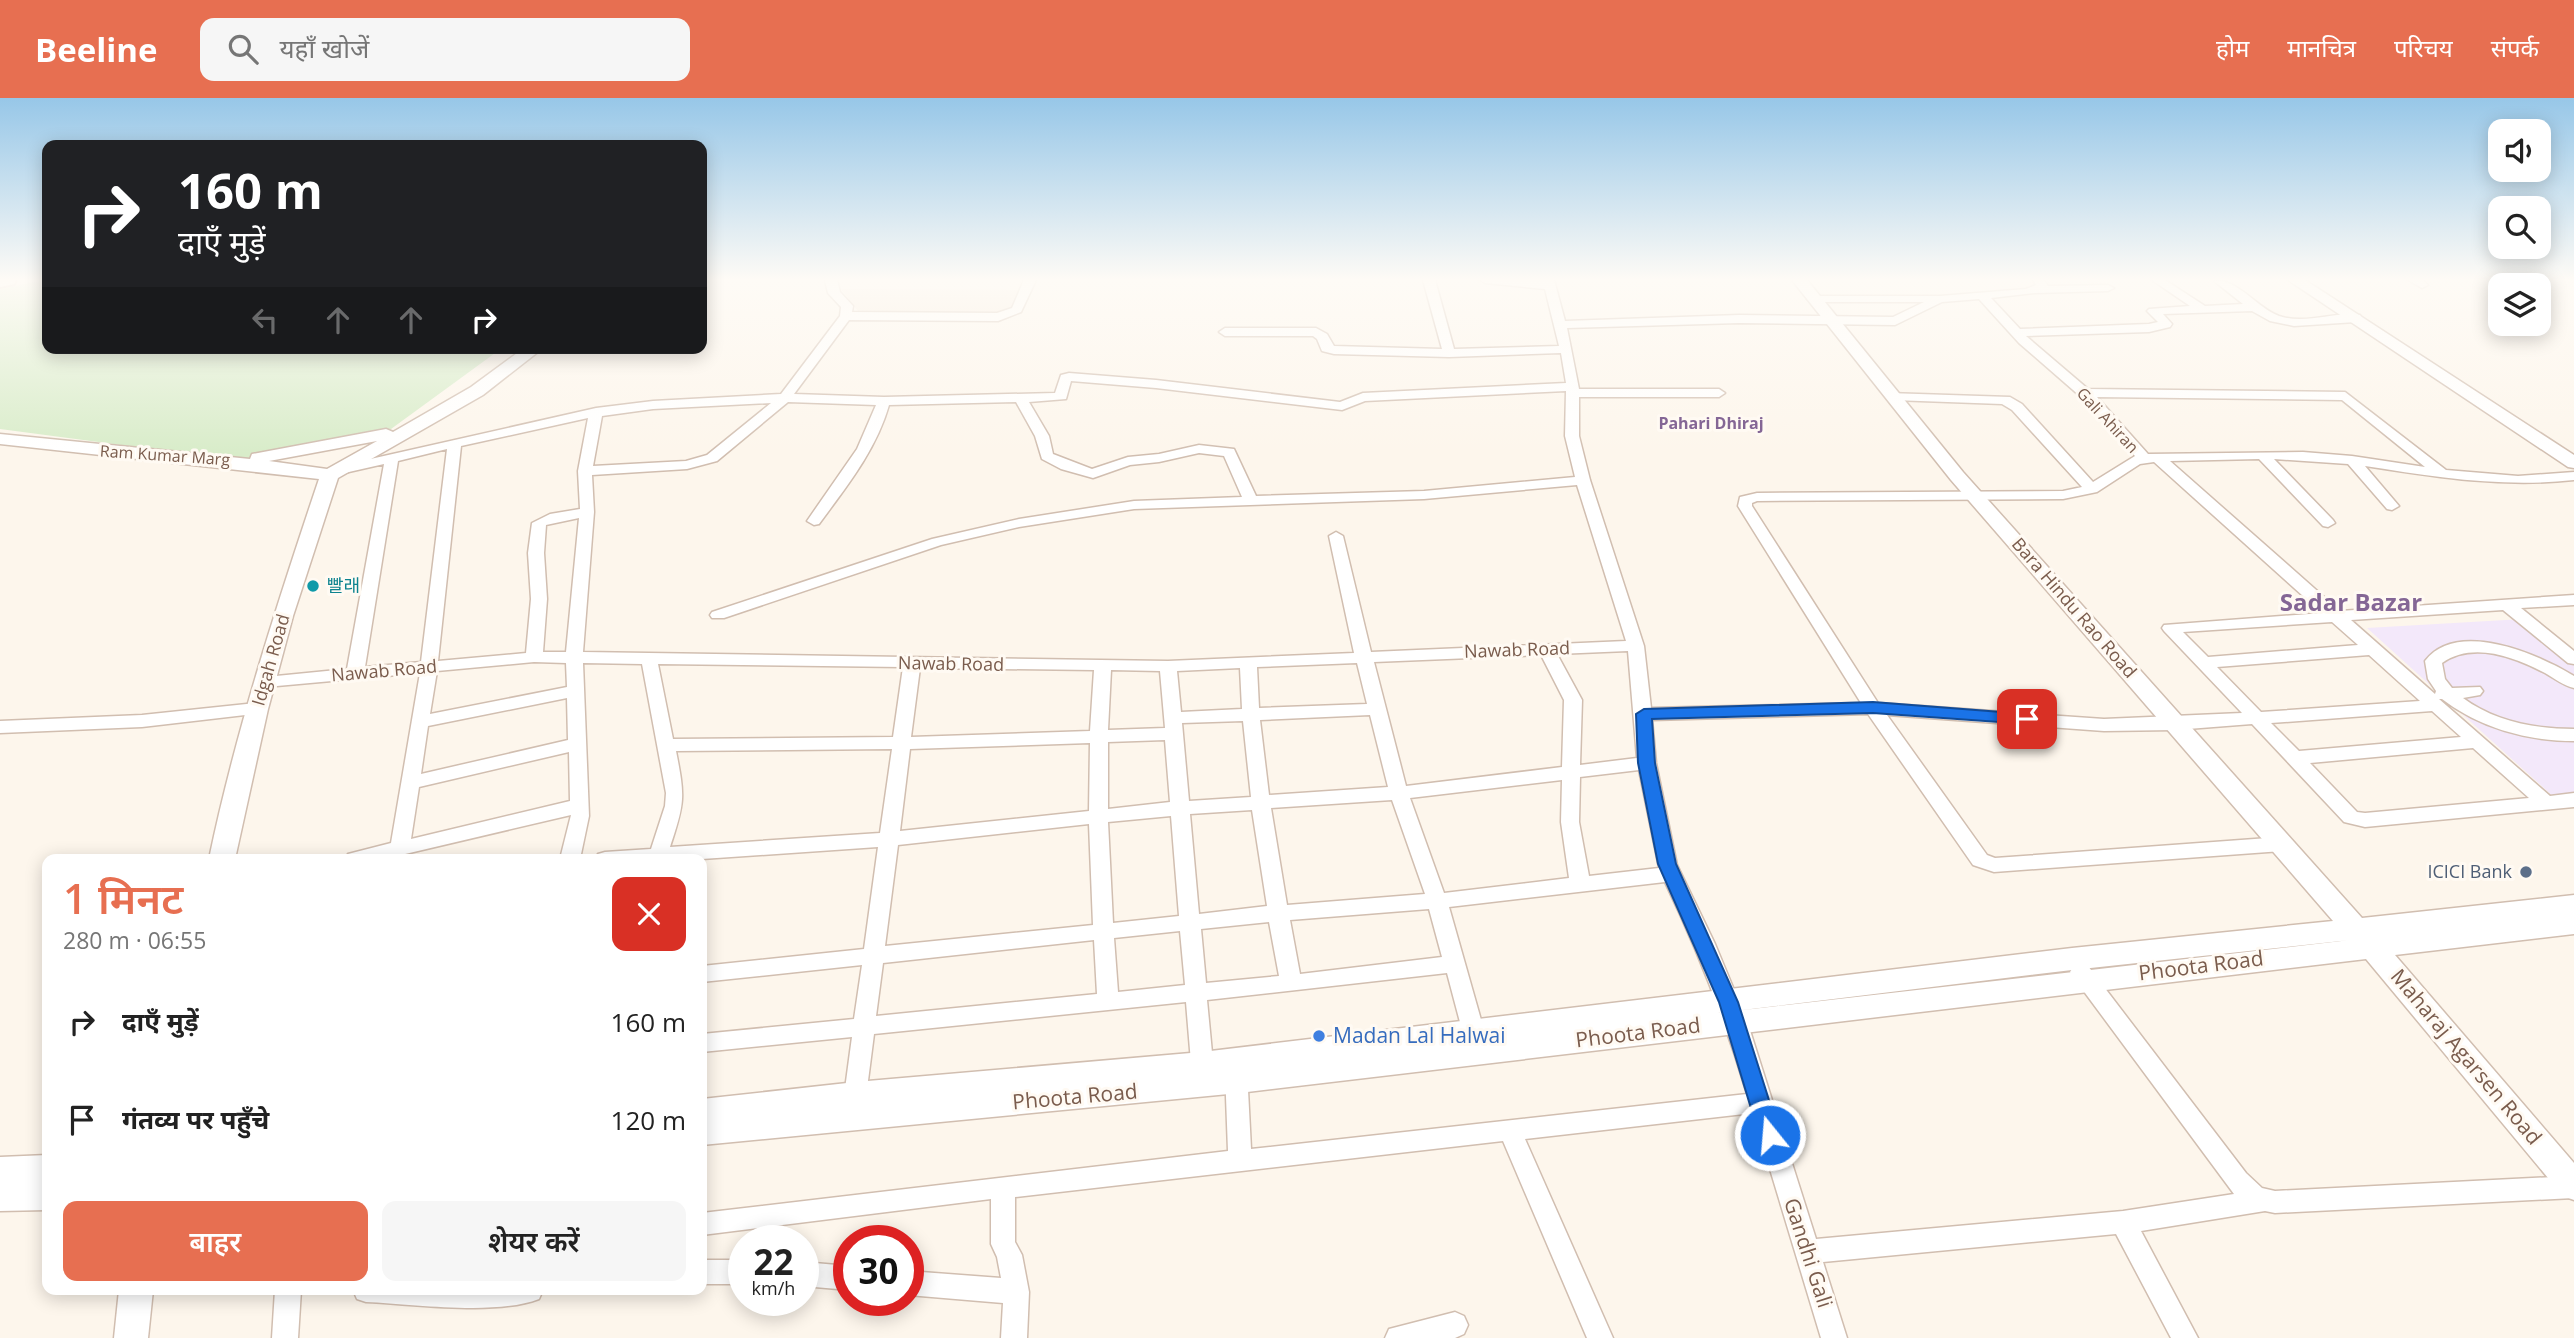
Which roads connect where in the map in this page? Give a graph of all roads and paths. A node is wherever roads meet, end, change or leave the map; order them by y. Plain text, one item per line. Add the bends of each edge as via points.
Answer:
1 (830, 338) edge
2 (1323, 338) edge
3 (1445, 338) edge
4 (1563, 338) edge
5 (1845, 338) edge
6 (2022, 338) edge
7 (2386, 338) edge
8 (1566, 349) junction
9 (1449, 353) junction
10 (514, 354) edge
11 (527, 354) edge
12 (1573, 390) junction
13 (1718, 393) dead end
14 (2085, 393) junction
15 (1892, 396) junction
16 (785, 398) junction
17 (1020, 398) junction
18 (884, 401) junction
19 (596, 412) junction
20 (0, 439) edge
21 (455, 443) junction
22 (388, 445) junction
23 (2150, 457) junction
24 (2264, 457) junction
25 (2352, 460) junction
26 (241, 461) junction
27 (2571, 462) edge
28 (333, 471) junction
29 (585, 471) junction
30 (2442, 474) junction
31 (2574, 476) edge
32 (1583, 480) junction
33 (2092, 489) junction
34 (1975, 496) junction
35 (1251, 500) junction
36 (2392, 506) dead end
37 (587, 512) junction
38 (814, 521) dead end
39 (2328, 523) dead end
40 (1335, 536) dead end
41 (2574, 600) edge
42 (2507, 605) junction
43 (718, 615) dead end
44 (2337, 617) junction
45 (2574, 640) edge
46 (2552, 641) junction
47 (1636, 646) junction
48 (1546, 649) junction
49 (2374, 649) junction
50 (534, 657) junction
51 (574, 657) junction
52 (1364, 657) junction
53 (649, 659) junction
54 (2574, 659) edge
55 (1248, 663) junction
56 (2204, 663) junction
57 (912, 664) junction
58 (1103, 666) junction
59 (1168, 666) junction
60 (429, 667) junction
61 (355, 674) junction
62 (266, 682) junction
63 (2574, 683) edge
64 (574, 691) junction
65 (2474, 691) dead end
66 (2437, 698) junction
67 (1873, 708) junction
68 (257, 709) junction
69 (1378, 709) junction
70 (1250, 714) junction
71 (1644, 714) junction
72 (2256, 719) junction
73 (420, 722) junction
74 (2175, 724) junction
75 (1173, 726) junction
76 (0, 727) edge
77 (1097, 736) junction
78 (2573, 736) edge
79 (2478, 742) junction
80 (901, 743) junction
81 (577, 744) junction
82 (668, 745) junction
83 (2293, 758) junction
84 (1647, 763) junction
85 (1570, 772) junction
86 (410, 783) junction
87 (1399, 793) junction
88 (2574, 800) edge
89 (1260, 802) junction
90 (2544, 803) junction
91 (579, 806) junction
92 (1180, 808) junction
93 (1097, 817) junction
94 (889, 839) junction
95 (2282, 844) junction
96 (400, 848) junction
97 (223, 854) edge
98 (375, 854) edge
99 (572, 854) edge
100 (659, 854) edge
101 (696, 854) edge
102 (1671, 874) junction
103 (1580, 883) junction
104 (1437, 901) junction
105 (2574, 905) edge
106 (1278, 913) junction
107 (1190, 923) junction
108 (2574, 924) edge
109 (1103, 934) junction
110 (2364, 938) junction
111 (874, 956) junction
112 (1454, 964) junction
113 (2079, 970) junction
114 (707, 973) edge
115 (1291, 983) junction
116 (1196, 992) junction
117 (1108, 1001) junction
118 (1732, 1011) junction
119 (865, 1025) junction
120 (1476, 1041) junction
121 (707, 1042) edge
122 (1237, 1070) junction
123 (1203, 1074) junction
124 (1760, 1102) junction
125 (854, 1106) junction
126 (707, 1112) edge
127 (1509, 1129) junction
128 (707, 1131) edge
129 (1240, 1161) junction
130 (42, 1169) edge
131 (0, 1171) edge
132 (1003, 1186) junction
133 (2574, 1186) edge
134 (42, 1196) edge
135 (0, 1197) edge
136 (2263, 1200) junction
137 (707, 1223) edge
138 (2123, 1223) junction
139 (1808, 1252) junction
140 (707, 1272) edge
141 (728, 1272) edge
142 (924, 1284) edge
143 (1016, 1292) junction
144 (135, 1295) edge
145 (288, 1295) edge
146 (1455, 1325) dead end
147 (131, 1338) edge
148 (285, 1338) edge
149 (1014, 1338) edge
150 (1398, 1338) edge
151 (1600, 1338) edge
152 (1834, 1338) edge
153 (2185, 1338) edge

1 - 16 street
2 - 9 street via 1326,348 1334,350
3 - 9 street
4 - 8 street, Gandhi Gali
5 - 15 street, Bara Hindu Rao Road
6 - 14 street, Gali Ahiran
7 - 27 street
8 - 9 street
8 - 12 street, Gandhi Gali
10 - 22 street
11 - 22 street via 477,391
12 - 13 street
12 - 17 street via 1363,397 1336,405 1072,377 1065,378 1059,397
12 - 32 street, Gandhi Gali via 1572,436
14 - 23 street, Gali Ahiran
14 - 30 street via 2345,396
15 - 33 street via 2005,400
15 - 34 street, Bara Hindu Rao Road
16 - 18 street
16 - 19 street
16 - 29 street via 712,458 687,465
17 - 18 street
17 - 35 street via 1042,436 1047,456 1066,466 1093,474 1128,461 1199,449 1229,452
18 - 38 street via 861,458
19 - 21 street
19 - 29 street
20 - 26 street, Ram Kumar Marg
21 - 22 street
21 - 60 street
22 - 26 street
22 - 28 street
22 - 61 street
23 - 24 street
23 - 33 street, Gali Ahiran
23 - 44 street
24 - 25 street
24 - 39 street
25 - 30 street
25 - 36 street
26 - 28 street, Ram Kumar Marg
28 - 62 street, Idgah Road via 283,616
29 - 37 street
30 - 31 street via 2520,479
32 - 35 street via 1424,495
32 - 47 street, Gandhi Gali
33 - 34 street, Gali Ahiran via 2063,495
34 - 67 street, Gali Ahiran via 1745,500
34 - 74 street, Bara Hindu Rao Road
35 - 43 street via 1134,505 978,531
37 - 50 street via 538,523
37 - 51 street
40 - 52 street
41 - 42 street
42 - 44 street
42 - 46 street
44 - 49 street
44 - 56 street via 2172,626
45 - 46 street
46 - 54 street
47 - 48 street, Nawab Road
47 - 71 street, Gandhi Gali
48 - 52 street, Nawab Road
48 - 85 street via 1573,700
49 - 56 street
49 - 66 street
50 - 51 street, Nawab Road
50 - 60 street, Nawab Road
51 - 53 street, Nawab Road
51 - 64 street
52 - 55 street, Nawab Road
52 - 69 street
53 - 57 street, Nawab Road
53 - 82 street
55 - 59 street, Nawab Road
55 - 70 street
56 - 72 street
57 - 58 street, Nawab Road
57 - 80 street
58 - 59 street, Nawab Road
58 - 77 street
59 - 75 street
60 - 61 street, Nawab Road
60 - 73 street
61 - 62 street, Nawab Road
62 - 68 street, Idgah Road
63 - 66 street via 2522,657 2478,647 2457,648 2442,652 2433,661
64 - 73 street
64 - 81 street
65 - 66 street
66 - 72 street
66 - 78 street via 2530,733
66 - 79 street
67 - 71 street
67 - 74 street via 2104,725
67 - 95 street via 1987,864
68 - 76 street via 142,721
68 - 97 street, Idgah Road
69 - 70 street
69 - 87 street
70 - 75 street
70 - 89 street
71 - 84 street, Gandhi Gali
72 - 74 street
72 - 83 street
73 - 86 street
74 - 95 street, Bara Hindu Rao Road
75 - 77 street
75 - 92 street
77 - 80 street
77 - 93 street
79 - 83 street
79 - 90 street
80 - 82 street
80 - 94 street
81 - 86 street
81 - 91 street
82 - 100 street via 676,798
83 - 90 street via 2358,820
84 - 85 street
84 - 102 street, Gandhi Gali
85 - 87 street
85 - 103 street via 1570,822
86 - 96 street
87 - 89 street
87 - 104 street
88 - 90 street
89 - 92 street
89 - 106 street
91 - 96 street
91 - 99 street
92 - 93 street
92 - 107 street
93 - 94 street
93 - 109 street
94 - 101 street
94 - 111 street
95 - 110 street, Bara Hindu Rao Road
96 - 98 street
102 - 103 street
102 - 118 street, Gandhi Gali
103 - 104 street
104 - 106 street
104 - 112 street
105 - 110 street, Phoota Road
106 - 107 street
106 - 115 street
107 - 109 street
107 - 116 street
108 - 110 street, Phoota Road
109 - 111 street
109 - 117 street
110 - 113 street, Phoota Road
110 - 133 street, Maharaj Agarsen Road
111 - 114 street
111 - 119 street
112 - 115 street
112 - 120 street
113 - 118 street, Phoota Road
113 - 136 street via 2237,1181
115 - 116 street
116 - 117 street
116 - 123 street
117 - 119 street
118 - 120 street, Phoota Road
118 - 124 street, Gandhi Gali
119 - 121 street
119 - 125 street
120 - 122 street, Phoota Road
122 - 123 street, Phoota Road
122 - 129 street
123 - 125 street, Phoota Road
124 - 127 street
124 - 139 street, Gandhi Gali
125 - 126 street, Phoota Road
125 - 128 street, Phoota Road
127 - 129 street
127 - 151 street
129 - 132 street
130 - 131 street
132 - 137 street
132 - 143 street via 1003,1244
133 - 136 street
134 - 135 street
136 - 138 street
138 - 139 street
138 - 153 street
139 - 152 street, Gandhi Gali
140 - 141 street
142 - 143 street
143 - 149 street
144 - 147 street
145 - 148 street
146 - 150 street

